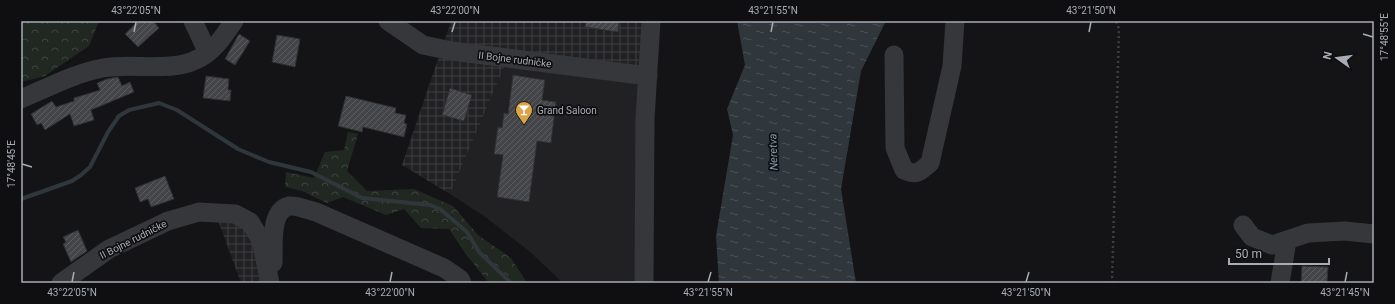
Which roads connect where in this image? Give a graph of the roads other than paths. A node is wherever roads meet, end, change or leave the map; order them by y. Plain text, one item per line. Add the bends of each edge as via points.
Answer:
1 (193, 21) edge
2 (234, 21) edge
3 (388, 21) edge
4 (651, 21) edge
5 (955, 21) edge
6 (208, 53) junction
7 (894, 55) dead end
8 (648, 76) junction
9 (21, 99) edge
10 (1243, 225) dead end
11 (1374, 234) edge
12 (1287, 241) junction
13 (269, 279) edge
14 (61, 283) edge
15 (462, 283) edge
16 (644, 283) edge
17 (1280, 283) edge

1 - 6 street
2 - 6 street
3 - 8 street, II Bojne rudničke via 424,45 452,51
4 - 8 street
5 - 7 street via 952,66 930,163 919,173 913,174 904,170 895,148
6 - 9 street via 189,64 167,68 104,68 73,76
8 - 16 street via 645,119
10 - 12 street via 1252,237 1272,245
11 - 12 street via 1308,233
12 - 17 street
13 - 14 street, II Bojne rudničke via 261,240 250,222 235,214 199,212 168,221 109,249
13 - 15 street, II Bojne rudničke via 273,263 274,225 279,213 287,206 294,206 316,212 444,268

